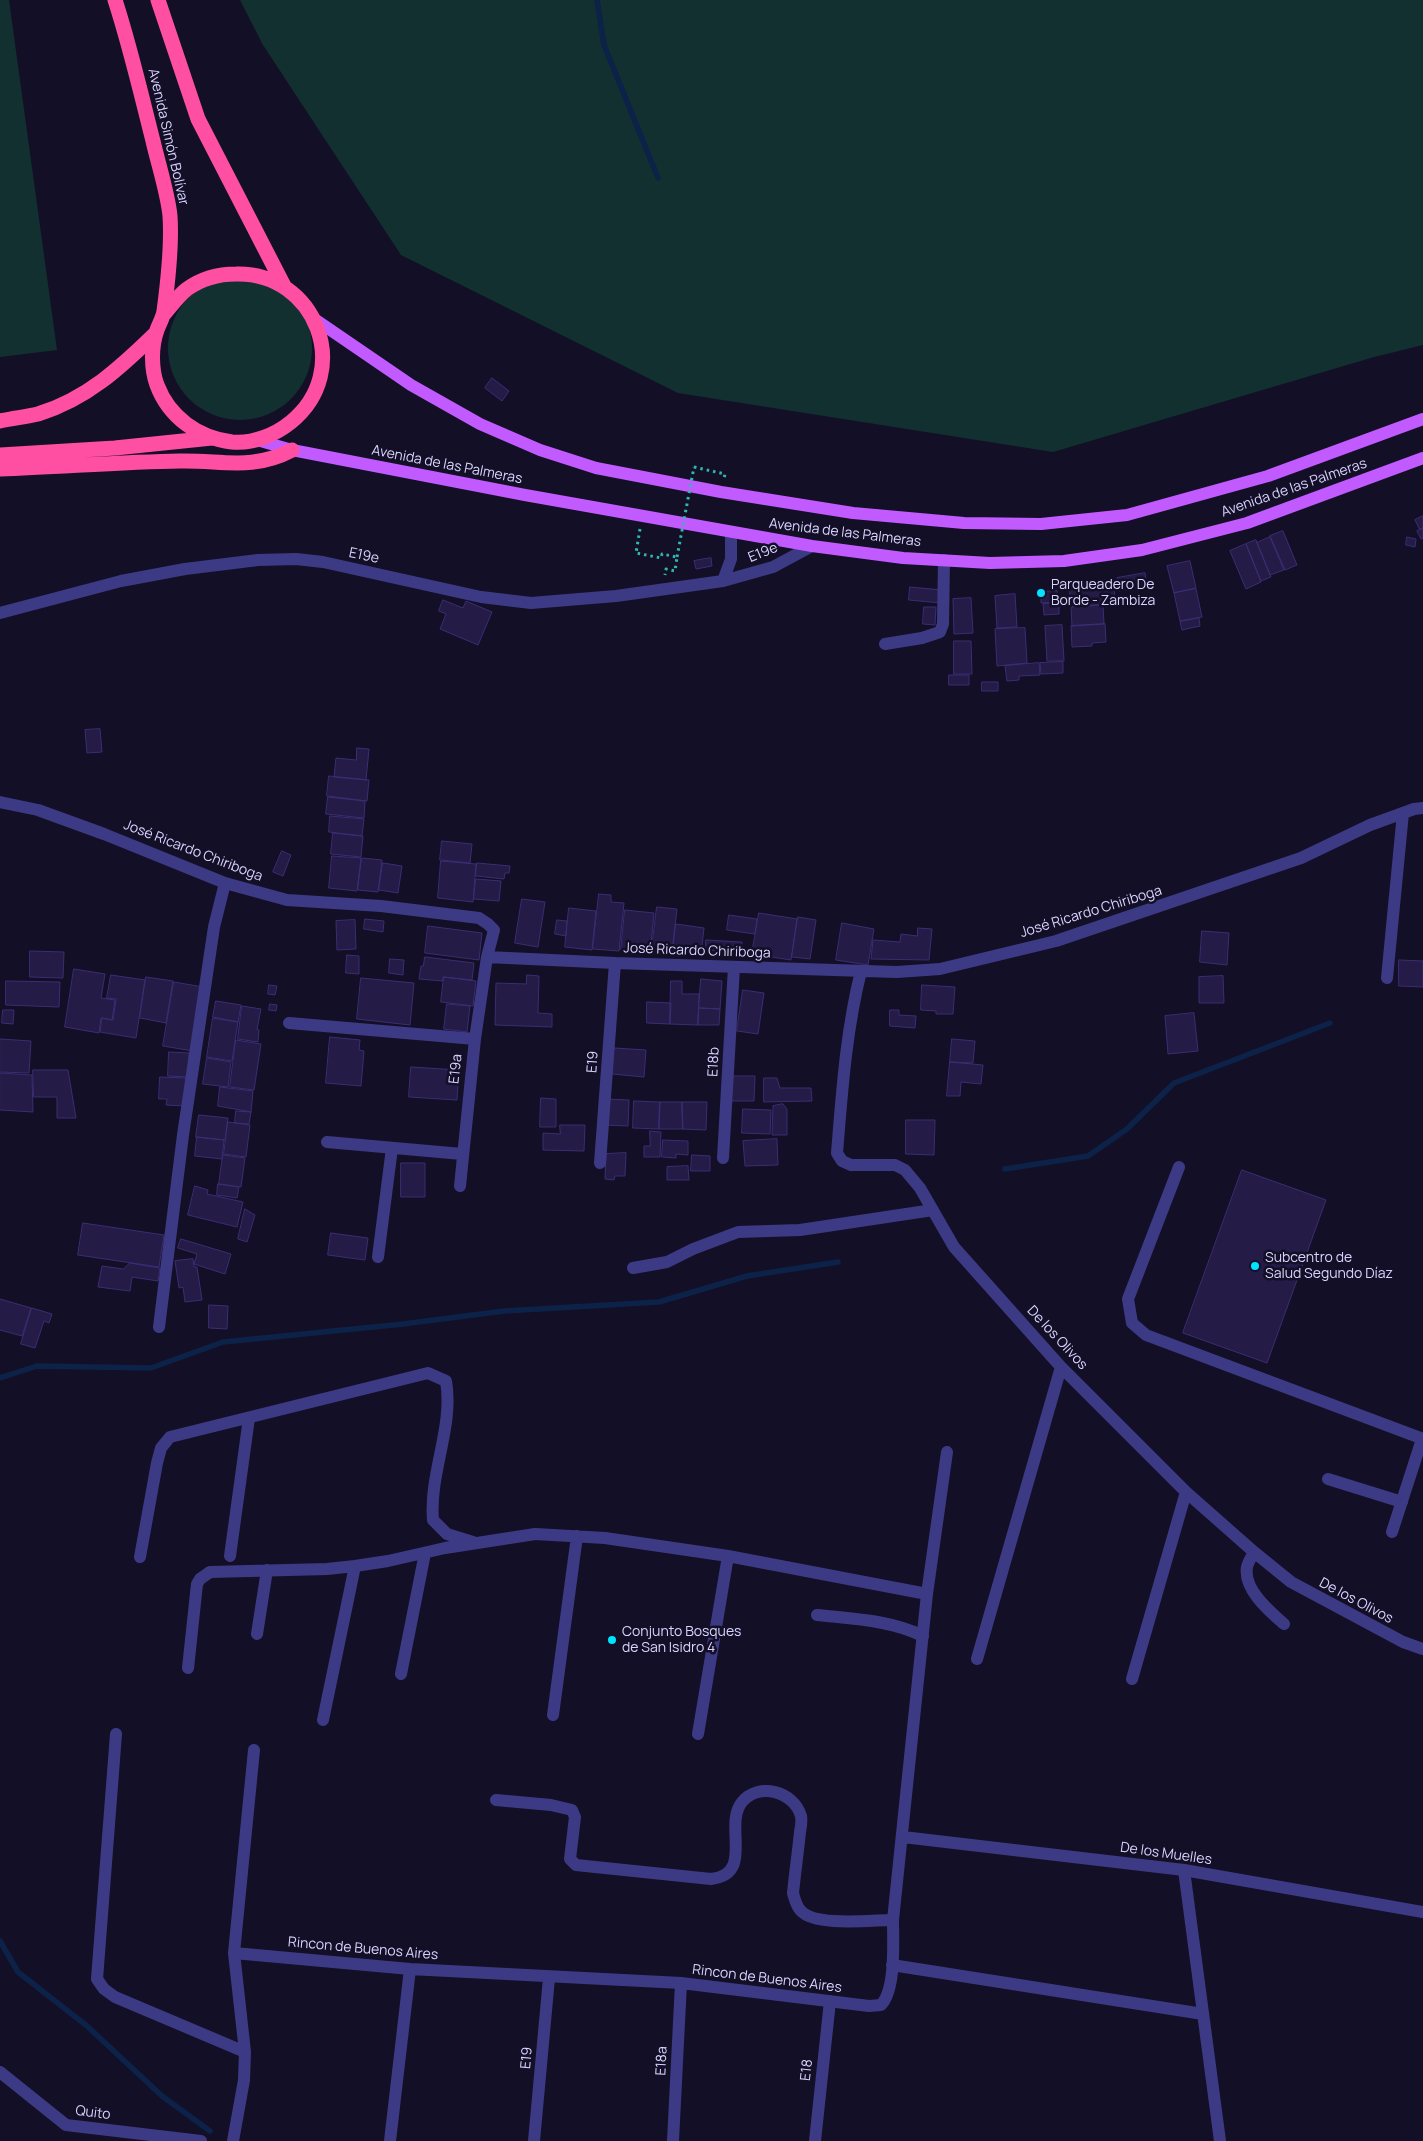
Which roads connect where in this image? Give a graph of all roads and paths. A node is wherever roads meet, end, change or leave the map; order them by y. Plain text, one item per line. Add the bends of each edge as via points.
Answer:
1 (115, 0) edge
2 (158, 0) edge
3 (284, 286) junction
4 (164, 314) junction
5 (313, 318) junction
6 (156, 333) junction
7 (1423, 419) edge
8 (0, 421) edge
9 (212, 438) junction
10 (257, 440) junction
11 (292, 450) junction
12 (0, 455) edge
13 (1423, 458) edge
14 (0, 469) edge
15 (725, 474) dead end
16 (642, 517) junction
17 (730, 532) junction
18 (812, 546) junction
19 (678, 557) junction
20 (944, 560) junction
21 (666, 570) dead end
22 (723, 581) junction
23 (0, 613) edge
24 (885, 644) dead end
25 (0, 802) edge
26 (1423, 808) edge
27 (1403, 813) junction
28 (225, 882) junction
29 (487, 957) junction
30 (616, 963) junction
31 (734, 968) junction
32 (861, 971) junction
33 (1387, 978) dead end
34 (289, 1023) dead end
35 (475, 1039) junction
36 (327, 1142) dead end
37 (392, 1148) junction
38 (462, 1154) junction
39 (723, 1158) dead end
40 (600, 1163) dead end
41 (1179, 1168) dead end
42 (460, 1186) dead end
43 (933, 1210) junction
44 (378, 1257) dead end
45 (633, 1268) dead end
46 (159, 1327) dead end
47 (1061, 1366) junction
48 (249, 1418) junction
49 (1423, 1439) edge
50 (947, 1452) dead end
51 (1328, 1479) dead end
52 (1186, 1492) junction
53 (1402, 1502) junction
54 (1392, 1532) dead end
55 (578, 1536) junction
56 (476, 1543) junction
57 (1254, 1552) junction
58 (425, 1553) junction
59 (230, 1556) dead end
60 (728, 1556) junction
61 (140, 1557) dead end
62 (355, 1566) junction
63 (268, 1570) junction
64 (927, 1594) junction
65 (817, 1615) dead end
66 (1284, 1624) dead end
67 (257, 1634) dead end
68 (923, 1636) junction
69 (1423, 1649) edge
70 (977, 1659) dead end
71 (188, 1668) dead end
72 (401, 1674) dead end
73 (1132, 1679) dead end
74 (553, 1715) dead end
75 (324, 1720) dead end
76 (116, 1734) dead end
77 (698, 1734) dead end
78 (254, 1750) dead end
79 (496, 1800) dead end
80 (903, 1837) junction
81 (1184, 1870) junction
82 (1423, 1912) edge
83 (894, 1920) junction
84 (234, 1953) junction
85 (892, 1965) junction
86 (410, 1969) junction
87 (549, 1978) junction
88 (681, 1983) junction
89 (830, 2001) junction
90 (1203, 2014) junction
91 (245, 2052) junction
92 (0, 2072) edge
93 (201, 2141) edge
94 (233, 2141) edge
95 (390, 2141) edge
96 (534, 2141) edge
97 (673, 2141) edge
98 (815, 2141) edge
99 (1220, 2141) edge

1 - 4 highway, Avenida Simón Bolívar via 170,216
2 - 3 highway, Avenida Simón Bolívar via 198,119
3 - 4 highway via 252,273 218,274 187,289
3 - 5 highway via 301,300
4 - 6 highway
5 - 7 main road, Avenida de las Palmeras via 411,385 480,424 540,450 596,468 853,513 964,523 1042,524 1127,515 1268,476
5 - 10 highway via 322,342 323,368 315,393 301,414 288,425
6 - 8 highway via 117,371 79,397 38,414
6 - 9 highway via 152,359 157,384 169,408 188,426
9 - 10 highway via 234,442
9 - 12 highway
10 - 11 main road, Avenida de las Palmeras
11 - 14 highway via 266,462 253,464 181,461
11 - 16 main road, Avenida de las Palmeras
13 - 20 main road, Avenida de las Palmeras via 1247,523 1142,550 1064,561 990,563
15 - 19 path, bridge via 694,468
16 - 17 main road, Avenida de las Palmeras
16 - 19 path via 636,553 661,558 662,554
17 - 18 main road, Avenida de las Palmeras
17 - 22 street, E19e via 731,559
18 - 20 main road, Avenida de las Palmeras
18 - 22 street, E19e via 772,568
19 - 21 path via 675,571
20 - 24 street via 943,624 940,632 934,636
22 - 23 street, E19e via 616,596 530,603 481,597 323,562 258,560 121,581
25 - 28 street, José Ricardo Chiriboga via 38,810
26 - 27 street, José Ricardo Chiriboga
27 - 32 street, José Ricardo Chiriboga via 1370,824 1301,858 1056,941 940,969
27 - 33 street
28 - 29 street, José Ricardo Chiriboga via 287,900 381,906 479,918 494,930
28 - 46 street via 208,964
29 - 30 street, José Ricardo Chiriboga
29 - 35 street, E19a
30 - 31 street, José Ricardo Chiriboga
30 - 40 street, E19
31 - 32 street, José Ricardo Chiriboga
31 - 39 street, E18b
32 - 43 street, De los Olivos via 843,1068 837,1153 842,1161 851,1165 895,1165 904,1170
34 - 35 street
35 - 38 street, E19a
36 - 37 street
37 - 38 street
37 - 44 street
38 - 42 street, E19a
41 - 49 street via 1128,1299 1132,1323 1146,1335
43 - 45 street via 800,1230 738,1232 667,1262
43 - 47 street, De los Olivos via 954,1247
47 - 52 street, De los Olivos
47 - 70 street
48 - 56 street via 428,1373 446,1381 449,1399 432,1502 433,1520 447,1534
48 - 59 street
48 - 61 street via 170,1437 161,1448
49 - 53 street
50 - 64 street, Rincon de Buenos Aires
51 - 53 street
52 - 57 street, De los Olivos
52 - 73 street
53 - 54 street
55 - 56 street via 536,1534
55 - 60 street
55 - 74 street
56 - 58 street
57 - 66 street via 1247,1567 1250,1586 1263,1606
57 - 69 street, De los Olivos via 1291,1582 1403,1642
58 - 62 street
58 - 72 street
60 - 64 street
60 - 77 street
62 - 63 street
62 - 75 street
63 - 67 street
63 - 71 street via 217,1571 200,1579
64 - 68 street, Rincon de Buenos Aires
65 - 68 street via 878,1622 909,1629
68 - 80 street, Rincon de Buenos Aires
76 - 91 street via 97,1979 115,1997
78 - 84 street
79 - 83 street via 572,1810 575,1817 570,1859 576,1865 711,1879 726,1875 733,1867 739,1806 755,1793 774,1791 793,1803 801,1816 793,1893 802,1912 834,1921
80 - 81 street, De los Muelles
80 - 83 street, Rincon de Buenos Aires
81 - 82 street, De los Muelles
81 - 90 street
83 - 85 street, Rincon de Buenos Aires
84 - 86 street, Rincon de Buenos Aires
84 - 91 street
85 - 89 street, Rincon de Buenos Aires via 888,1998 881,2005
85 - 90 street
86 - 87 street, Rincon de Buenos Aires
86 - 95 street
87 - 88 street, Rincon de Buenos Aires
87 - 96 street, E19
88 - 89 street, Rincon de Buenos Aires
88 - 97 street, E18a
89 - 98 street, E18
90 - 99 street
91 - 94 street via 244,2080
92 - 93 street, Quito via 66,2125

